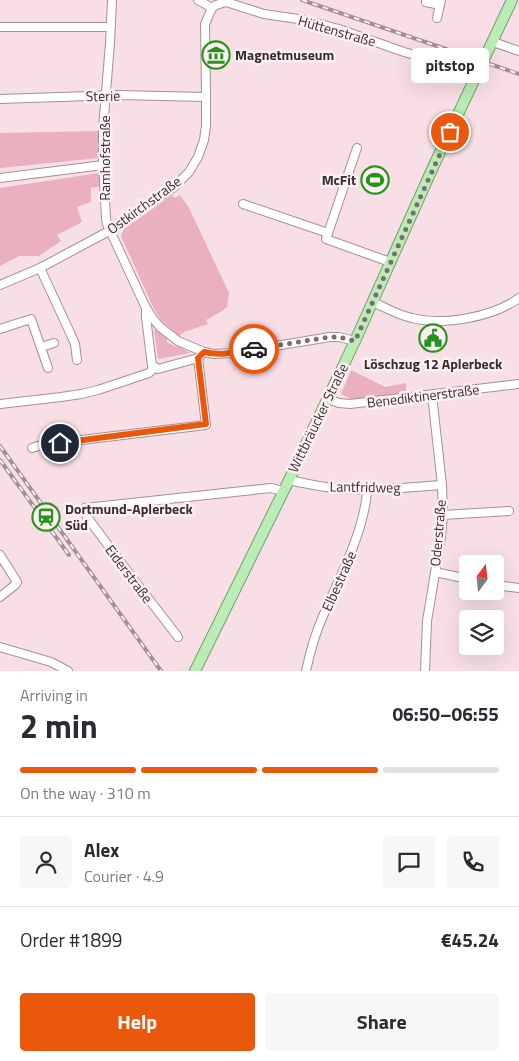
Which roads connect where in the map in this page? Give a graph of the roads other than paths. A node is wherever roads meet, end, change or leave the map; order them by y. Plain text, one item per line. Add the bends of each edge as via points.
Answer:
1 (112, 0) edge
2 (198, 0) edge
3 (512, 0) edge
4 (426, 2) dead end
5 (440, 2) edge
6 (212, 8) junction
7 (437, 18) dead end
8 (0, 27) edge
9 (111, 27) junction
10 (493, 42) junction
11 (519, 51) edge
12 (478, 73) junction
13 (106, 96) junction
14 (206, 97) junction
15 (0, 99) edge
16 (357, 148) dead end
17 (103, 165) junction
18 (0, 178) edge
19 (243, 204) dead end
20 (111, 230) junction
21 (328, 233) junction
22 (390, 262) junction
23 (40, 268) junction
24 (0, 285) edge
25 (519, 298) edge
26 (373, 302) junction
27 (146, 308) junction
28 (0, 330) edge
29 (355, 341) junction
30 (54, 343) dead end
31 (41, 348) junction
32 (204, 352) junction
33 (198, 358) junction
34 (77, 360) dead end
35 (48, 368) dead end
36 (155, 368) junction
37 (519, 384) edge
38 (432, 395) junction
39 (327, 399) junction
40 (0, 404) edge
41 (32, 448) dead end
42 (288, 480) junction
43 (442, 484) junction
44 (367, 489) junction
45 (283, 491) junction
46 (509, 511) dead end
47 (442, 515) junction
48 (0, 555) edge
49 (435, 572) junction
50 (459, 577) edge
51 (504, 586) edge
52 (519, 588) edge
53 (0, 597) edge
54 (178, 637) dead end
55 (0, 647) edge
56 (68, 671) edge
57 (194, 671) edge
58 (306, 671) edge
59 (425, 671) edge

1 - 9 street, Ramhofstraße
2 - 6 street
3 - 10 main road, Wittbräucker Straße
4 - 5 street
5 - 7 street
6 - 12 street, Hüttenstraße via 226,2 264,14 305,20
6 - 14 street, Ostkirchstraße via 205,24
8 - 9 street
9 - 13 street, Ramhofstraße
10 - 11 street
10 - 12 main road, Wittbräucker Straße
12 - 22 main road, Wittbräucker Straße
13 - 14 street, Sterie
13 - 15 street, Sterie
13 - 17 street, Ramhofstraße
14 - 20 street, Ostkirchstraße via 204,140 189,172 174,187
16 - 21 street
17 - 18 street
17 - 20 street, Ramhofstraße via 106,218
19 - 21 street
20 - 23 street, Ostkirchstraße
20 - 27 street, Ramhofstraße
21 - 22 street via 326,239
22 - 26 main road, Wittbräucker Straße
23 - 24 street, Ostkirchstraße
23 - 34 street via 72,337
25 - 26 street via 490,313 427,321 396,313
26 - 29 main road, Wittbräucker Straße
27 - 32 street, Ramhofstraße via 170,336
27 - 36 street, Ramhofstraße via 152,366
28 - 31 street via 30,319
29 - 32 street via 330,337 223,354
29 - 39 main road, Wittbräucker Straße
30 - 31 street
31 - 35 street
32 - 33 street
33 - 36 street
33 - 41 street via 206,424
36 - 40 street via 98,390
37 - 38 street, Benediktinerstraße
38 - 39 street, Benediktinerstraße via 350,404
38 - 43 street, Oderstraße
39 - 42 main road, Wittbräucker Straße
42 - 44 street, Lantfridweg via 324,487
42 - 45 main road, Wittbräucker Straße
43 - 44 street, Lantfridweg
43 - 47 street, Oderstraße
44 - 58 street, Elbestraße via 350,559 318,627
45 - 54 street, Eiderstraße via 271,488 84,508 87,517
45 - 57 main road, Wittbräucker Straße
46 - 47 street
47 - 49 street, Oderstraße
48 - 53 street via 17,582
49 - 50 street
49 - 59 street, Oderstraße via 427,621
51 - 52 street
55 - 56 street via 51,662

